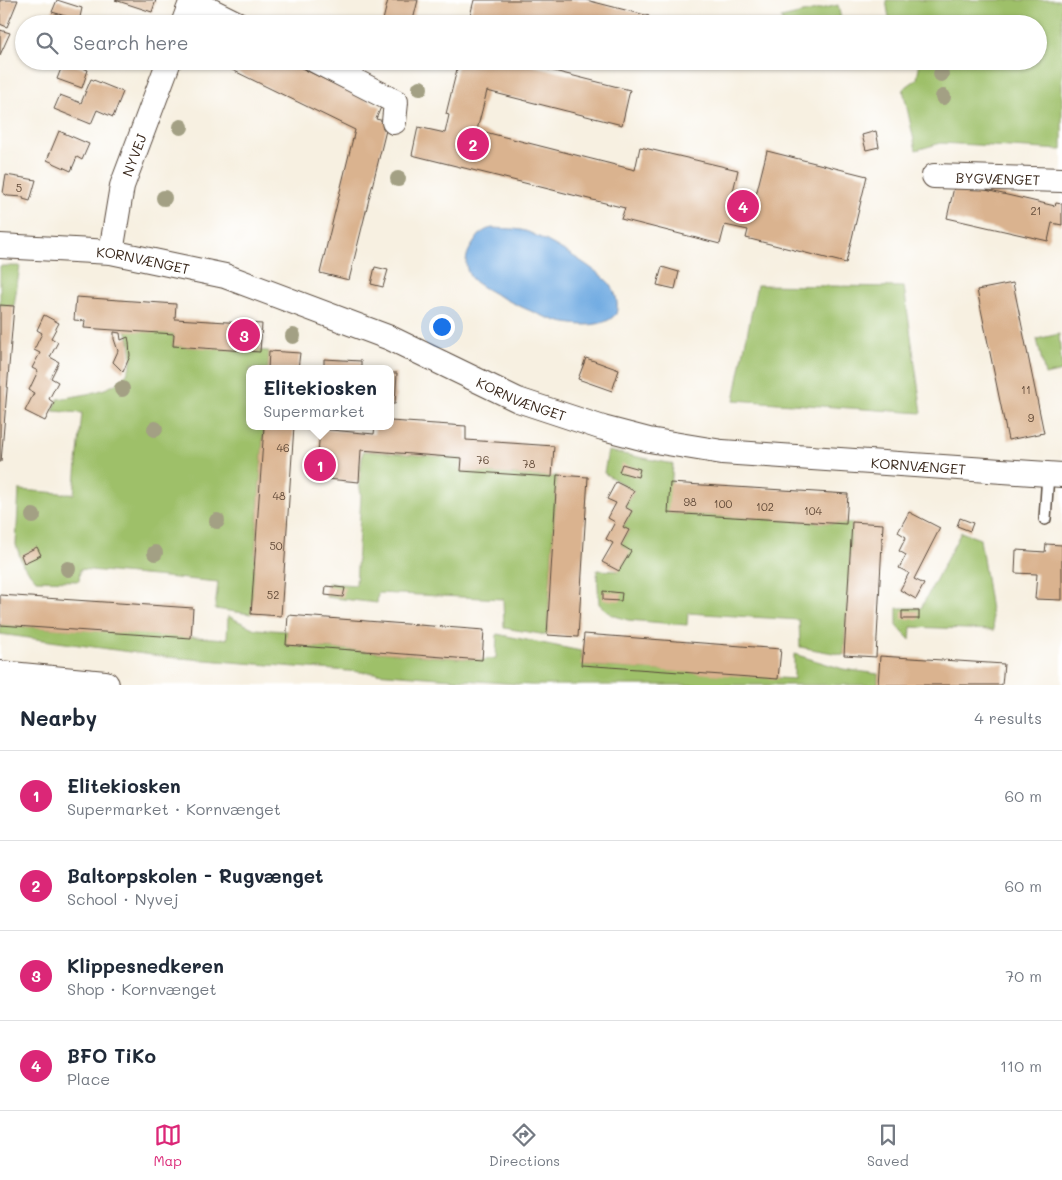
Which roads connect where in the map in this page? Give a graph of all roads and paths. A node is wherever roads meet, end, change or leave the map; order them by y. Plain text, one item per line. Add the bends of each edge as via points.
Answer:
1 (192, 1) edge
2 (187, 15) edge
3 (220, 15) edge
4 (166, 70) edge
5 (334, 70) edge
6 (394, 122) dead end
7 (934, 176) dead end
8 (1062, 180) edge
9 (0, 246) edge
10 (111, 252) junction
11 (1055, 474) edge
12 (1045, 519) dead end
13 (0, 675) edge
14 (105, 685) edge

1 - 2 street
1 - 3 street
4 - 10 street, NYVEJ via 122,186
5 - 6 street via 396,102
7 - 8 street, BYGVÆNGET
9 - 10 street, KORNVÆNGET
10 - 11 street, KORNVÆNGET via 226,276 256,286 390,338 518,400 649,440 722,452
11 - 12 lane
13 - 14 street

